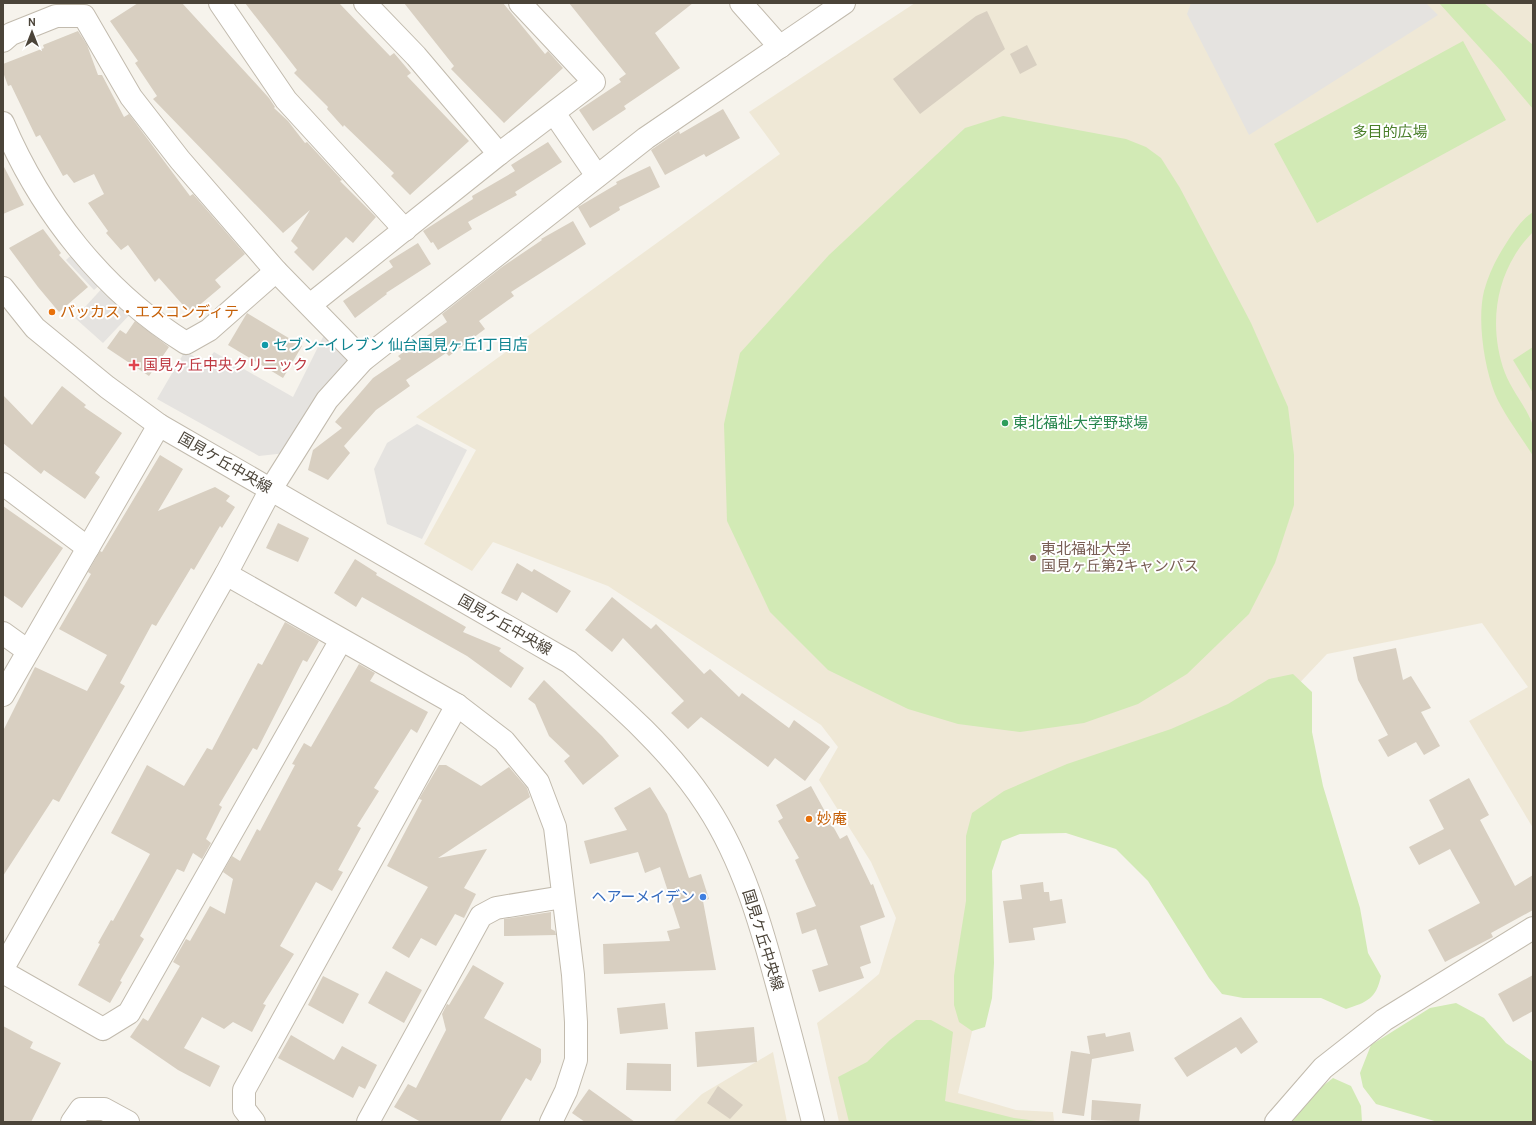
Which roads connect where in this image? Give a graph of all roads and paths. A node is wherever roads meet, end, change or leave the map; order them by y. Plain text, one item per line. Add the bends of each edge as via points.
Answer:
1 (220, 3) edge
2 (365, 3) edge
3 (520, 3) edge
4 (741, 3) edge
5 (844, 3) edge
6 (3, 41) edge
7 (780, 47) junction
8 (554, 113) junction
9 (3, 122) edge
10 (499, 154) junction
11 (597, 176) junction
12 (405, 230) junction
13 (276, 270) junction
14 (3, 288) edge
15 (310, 305) junction
16 (363, 360) junction
17 (159, 425) junction
18 (3, 484) edge
19 (271, 489) junction
20 (88, 548) junction
21 (226, 574) junction
22 (3, 633) edge
23 (341, 640) junction
24 (28, 651) junction
25 (3, 695) edge
26 (457, 705) junction
27 (563, 897) junction
28 (1533, 928) edge
29 (3, 968) edge
30 (3, 972) edge
31 (72, 1122) edge
32 (128, 1122) edge
33 (254, 1122) edge
34 (368, 1122) edge
35 (551, 1122) edge
36 (813, 1122) edge
37 (1276, 1122) edge

1 - 12 street via 286,100
2 - 10 street via 416,56
3 - 8 street via 594,82
4 - 7 street
5 - 7 street
6 - 13 street via 11,34 56,16 84,16 131,97 180,160
7 - 11 street via 646,138
8 - 10 street
8 - 11 street
9 - 13 street via 17,155 72,243 121,295 160,327 186,343 209,330
10 - 12 street
11 - 16 street
12 - 15 street
13 - 15 street
14 - 17 street, 国見ケ丘中央線 via 35,328 107,387
15 - 16 street
16 - 19 street via 327,400
17 - 19 street, 国見ケ丘中央線
17 - 20 street
18 - 20 street
19 - 21 street
19 - 36 street, 国見ケ丘中央線 via 569,662 622,708 675,764 707,806 737,862 760,921
20 - 24 street
21 - 23 street
21 - 29 street
22 - 24 street
23 - 26 street
23 - 30 street via 129,1014 103,1029
24 - 25 street
26 - 27 street via 504,741 538,782 555,827
26 - 33 street via 244,1090 244,1109
27 - 34 street via 496,908 481,916
27 - 35 street via 573,975 576,1060 566,1091
28 - 37 street via 1384,1020 1323,1068
31 - 32 street via 81,1109 104,1109

